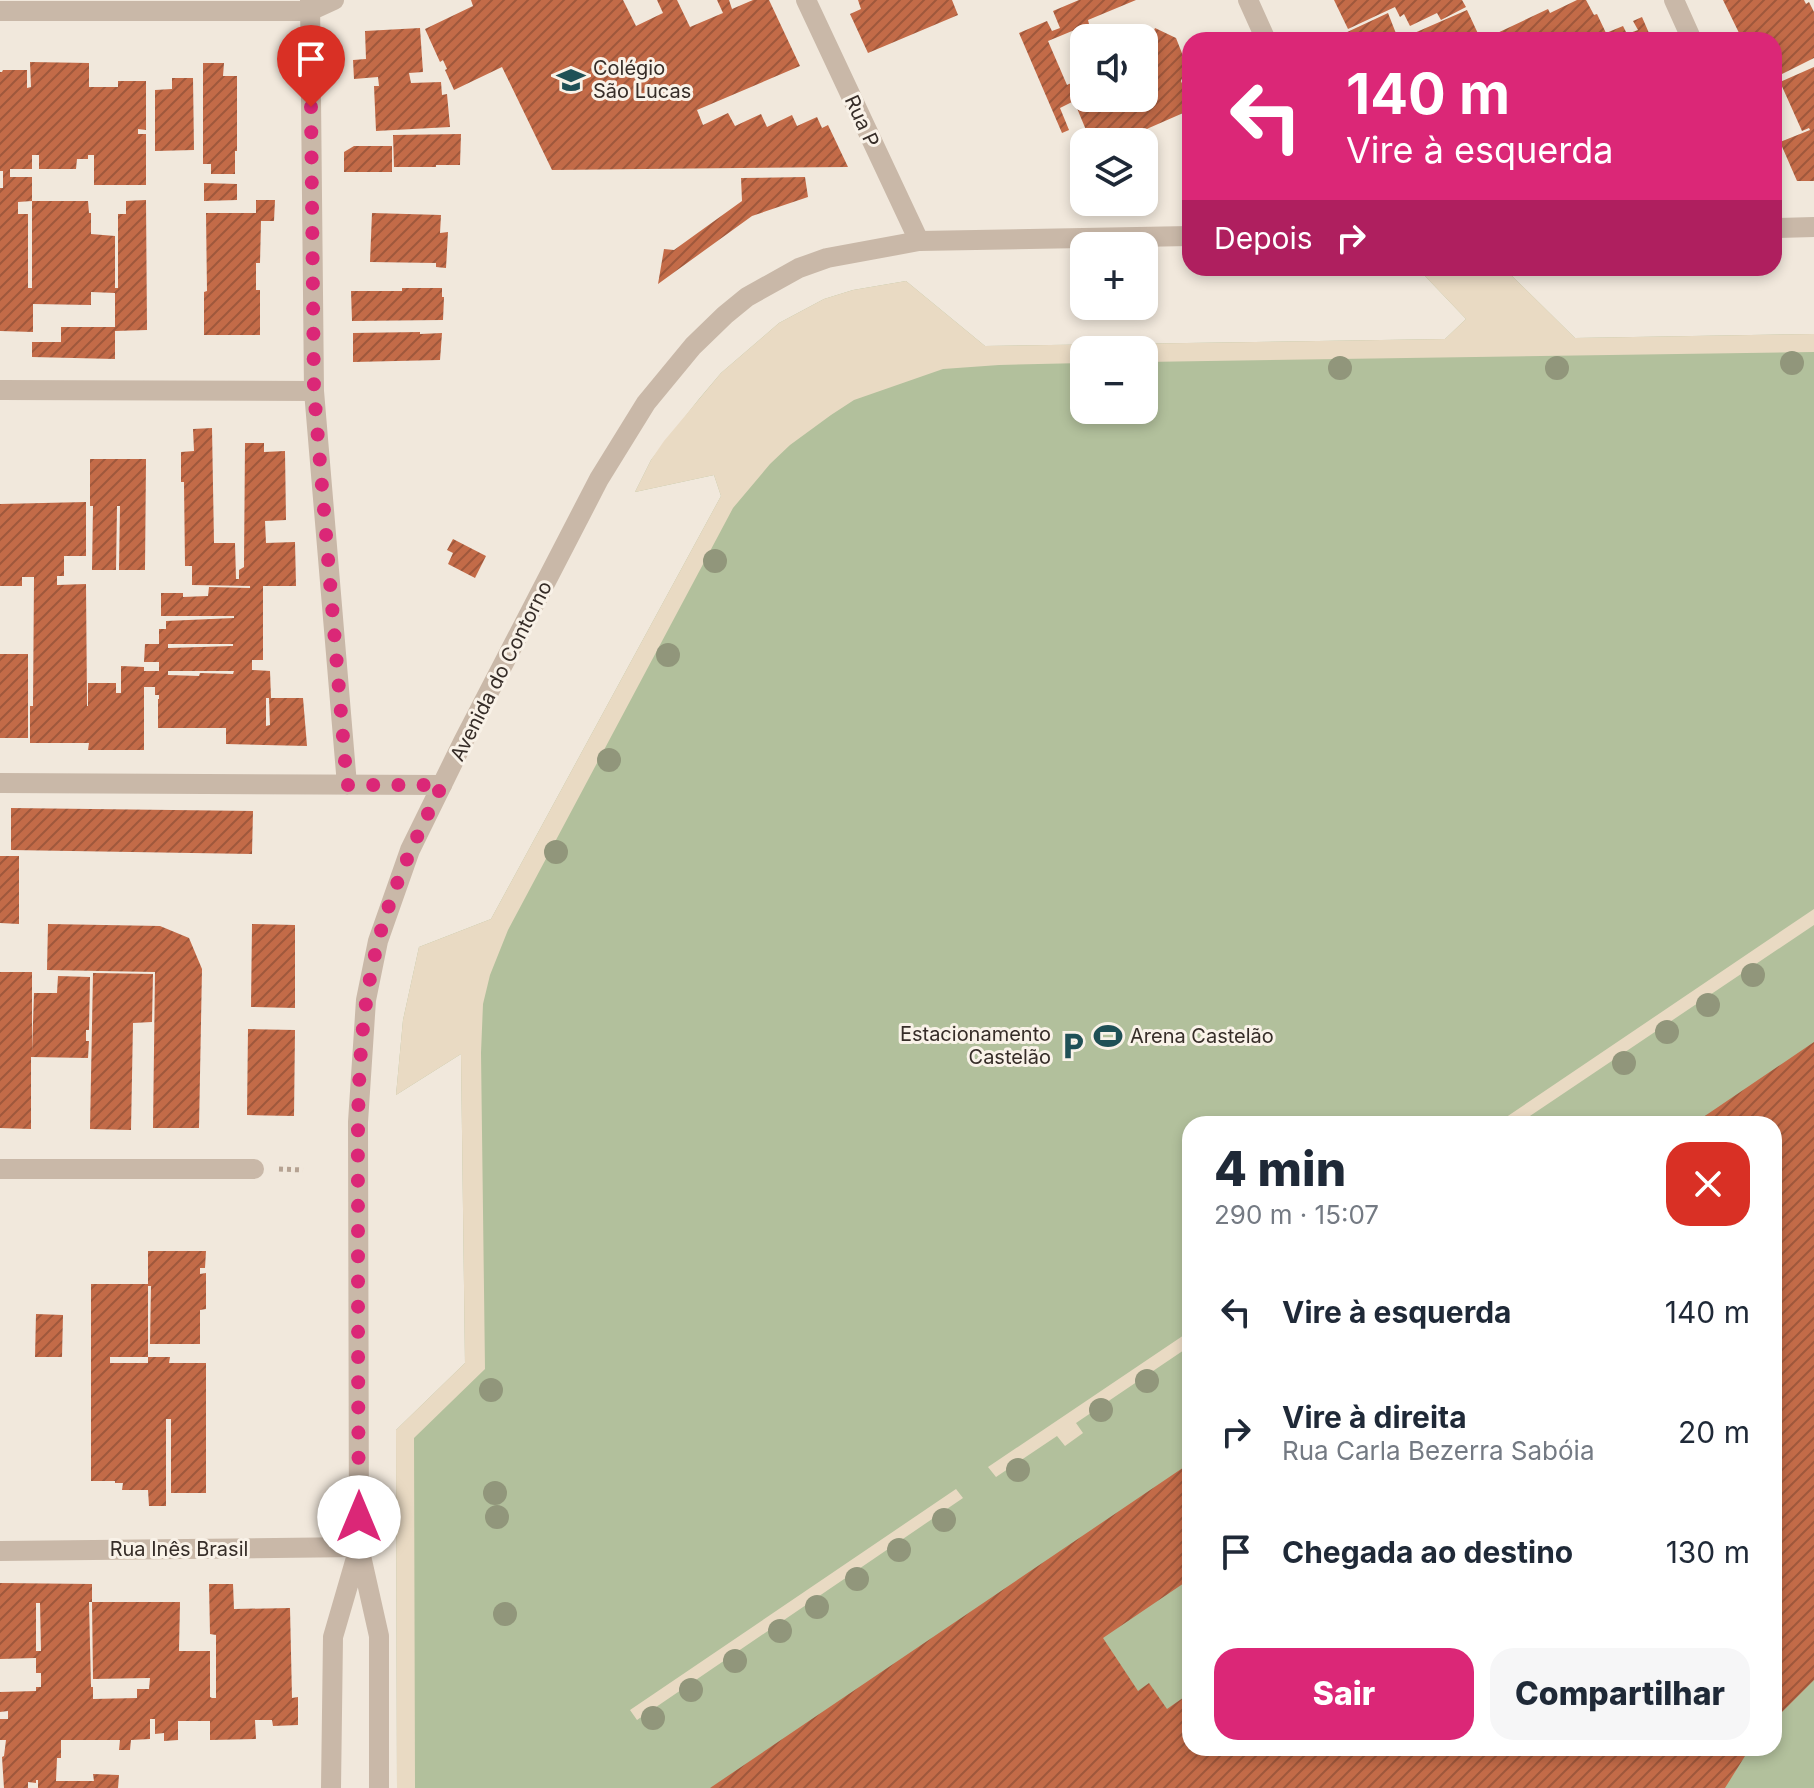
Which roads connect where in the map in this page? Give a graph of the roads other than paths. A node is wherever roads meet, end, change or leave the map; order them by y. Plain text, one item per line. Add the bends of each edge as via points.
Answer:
1 (334, 0) edge
2 (806, 0) edge
3 (1248, 0) edge
4 (1674, 0) edge
5 (310, 5) edge
6 (0, 11) edge
7 (1262, 32) edge
8 (1688, 32) edge
9 (1782, 224) edge
10 (1814, 227) edge
11 (1182, 236) edge
12 (919, 241) junction
13 (0, 390) edge
14 (314, 391) junction
15 (0, 783) edge
16 (347, 785) junction
17 (442, 785) junction
18 (0, 1169) edge
19 (254, 1169) dead end
20 (359, 1547) junction
21 (0, 1551) edge
22 (331, 1788) edge
23 (379, 1788) edge

1 - 5 street
2 - 12 street, Rua P
3 - 7 street
4 - 8 street
5 - 6 street
5 - 14 street
9 - 10 street
11 - 12 street, Avenida do Contorno
12 - 17 street, Avenida do Contorno via 799,268 747,297 693,346 646,403 599,479
13 - 14 street
14 - 16 street
15 - 16 street
16 - 17 street
17 - 20 street, Avenida do Contorno via 387,911 364,1013 358,1122
18 - 19 street
20 - 21 street, Rua Inês Brasil
20 - 22 street, Avenida do Contorno via 333,1637
20 - 23 street, Avenida do Contorno via 379,1636

